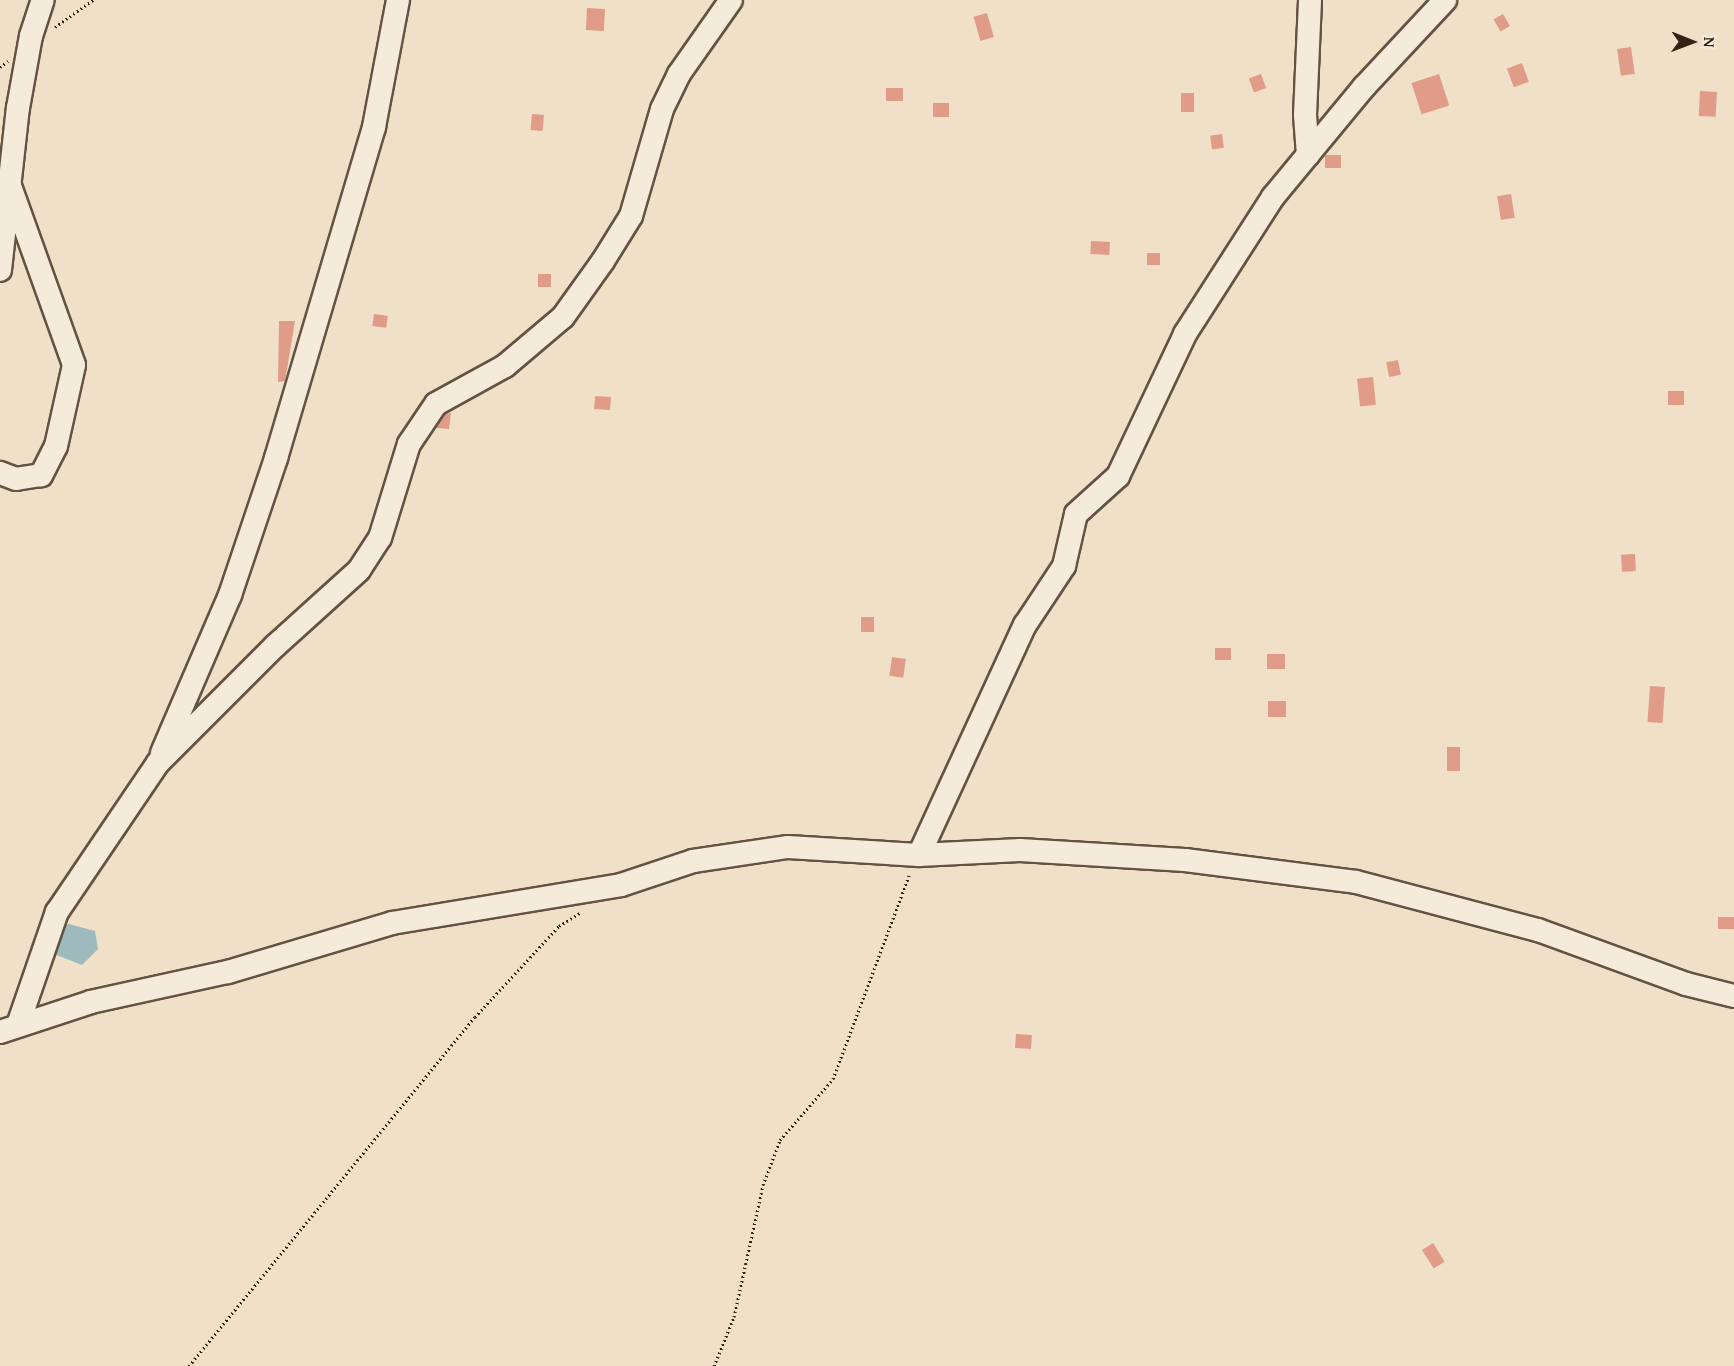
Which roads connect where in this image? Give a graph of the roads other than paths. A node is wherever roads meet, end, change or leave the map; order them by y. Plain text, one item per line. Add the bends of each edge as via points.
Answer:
1 (43, 0) edge
2 (398, 0) edge
3 (731, 0) edge
4 (1310, 0) edge
5 (1444, 0) edge
6 (1308, 155) junction
7 (5, 184) edge
8 (0, 270) edge
9 (0, 473) edge
10 (158, 763) junction
11 (919, 855) junction
12 (1734, 996) edge
13 (9, 1029) edge

1 - 7 street via 31,36
2 - 10 street via 374,127 276,458 230,596
3 - 10 street via 679,74 662,109 631,216 563,317 505,366 436,404 409,444 380,538 359,570 275,646
4 - 6 street
5 - 6 street
6 - 11 street via 1273,197 1185,334 1118,476 1076,514 1064,566 1025,625
7 - 8 street
7 - 9 street via 74,365 56,446 41,475 16,479
10 - 13 street via 57,912
11 - 12 street via 1020,850 1161,858 1356,882 1538,930 1686,984
11 - 13 street via 788,847 693,861 621,885 392,923 228,972 91,1002

